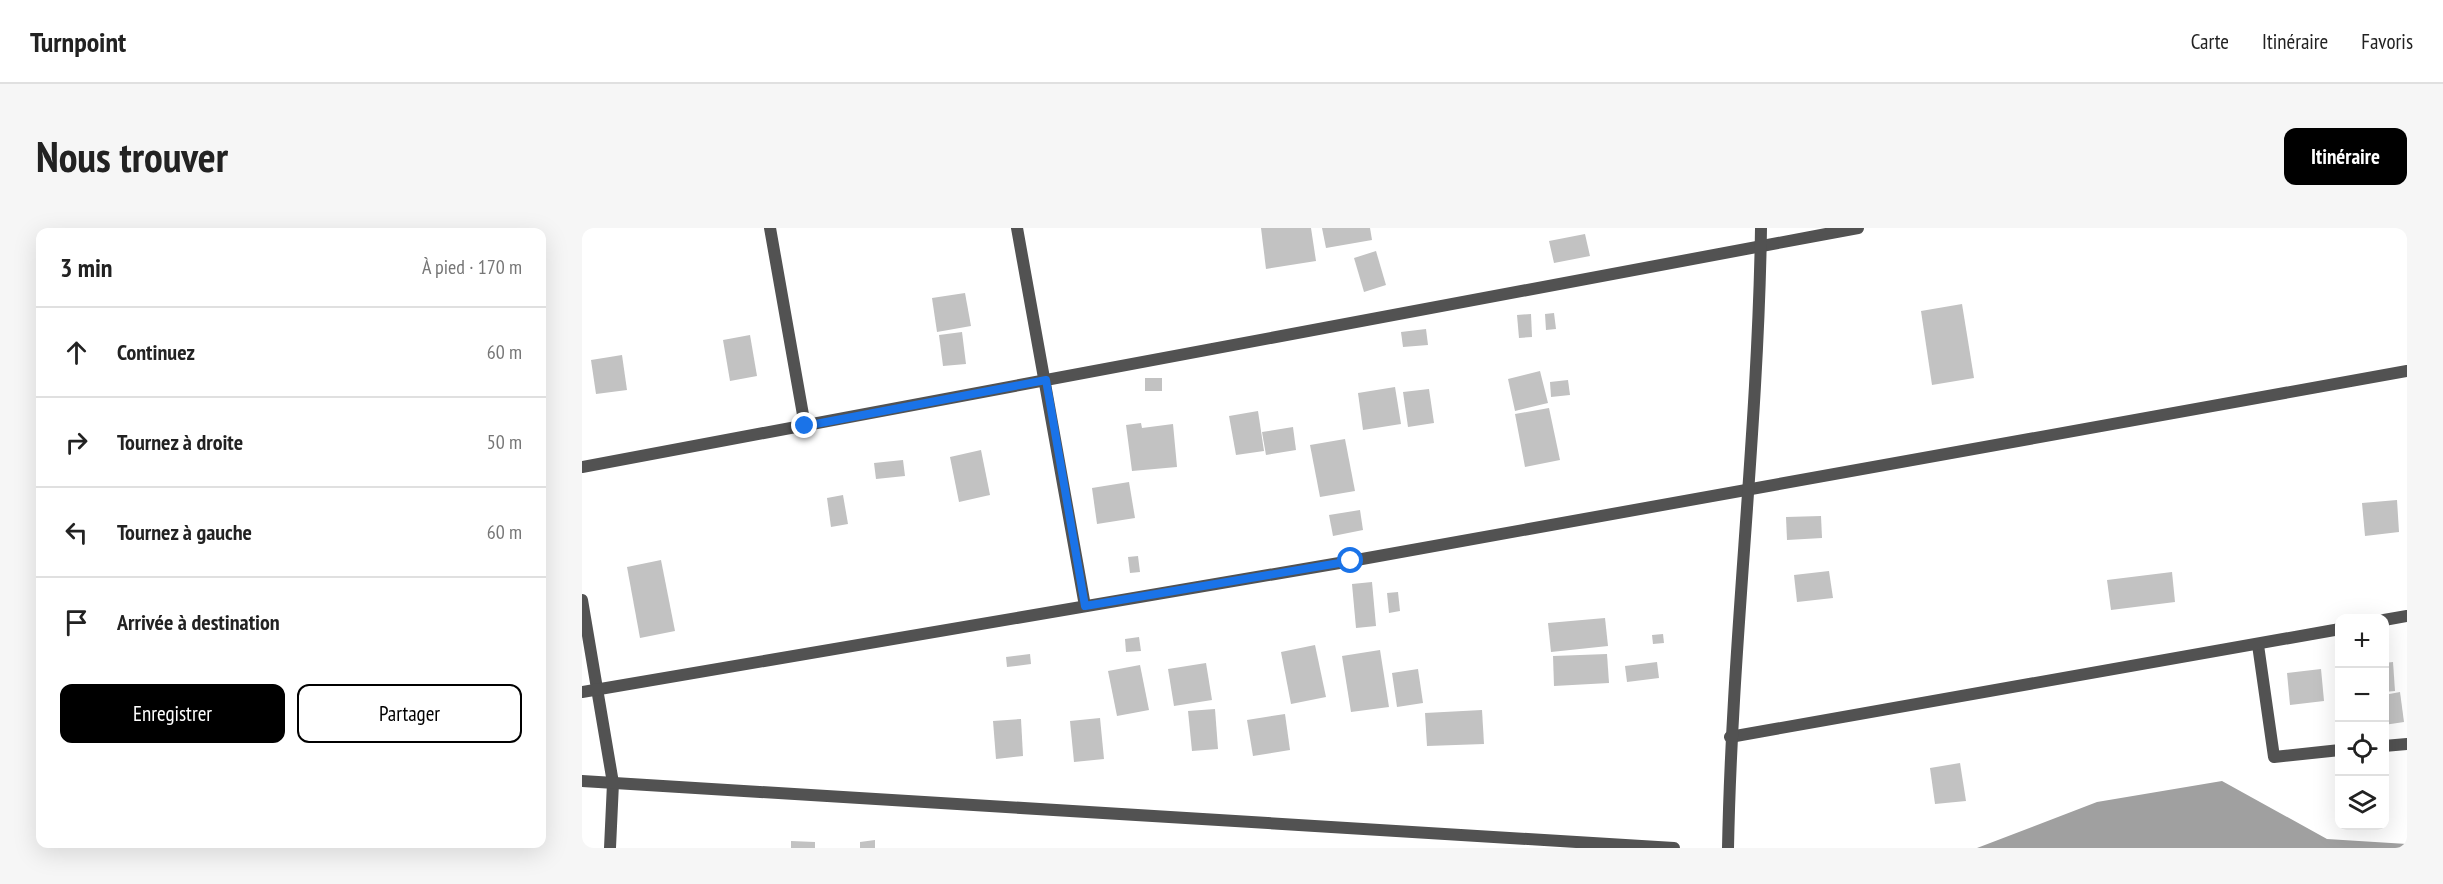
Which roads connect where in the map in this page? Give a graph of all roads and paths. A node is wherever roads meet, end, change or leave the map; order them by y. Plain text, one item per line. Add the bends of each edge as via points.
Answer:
1 (770, 228) edge
2 (1017, 228) edge
3 (1761, 228) edge
4 (1858, 228) edge
5 (1760, 246) junction
6 (2407, 371) edge
7 (1046, 380) junction
8 (805, 426) junction
9 (582, 467) edge
10 (1747, 490) junction
11 (582, 600) edge
12 (1085, 606) junction
13 (2407, 616) edge
14 (2389, 619) edge
15 (2335, 630) edge
16 (2258, 645) junction
17 (598, 689) junction
18 (582, 692) edge
19 (1730, 737) junction
20 (2407, 744) edge
21 (2389, 746) edge
22 (2335, 751) edge
23 (582, 781) edge
24 (613, 783) junction
25 (610, 848) edge
26 (1674, 848) edge
27 (1728, 848) edge

1 - 8 street
2 - 7 street
3 - 5 street
4 - 5 street
5 - 7 street
5 - 10 street
6 - 10 street
7 - 8 street
7 - 12 street
8 - 9 street
10 - 12 street
10 - 19 street
11 - 17 street
12 - 17 street
13 - 14 street
15 - 16 street
16 - 19 street
16 - 22 street via 2274,757
17 - 18 street
17 - 24 street
19 - 27 street
20 - 21 street
23 - 24 street
24 - 25 street
24 - 26 street

